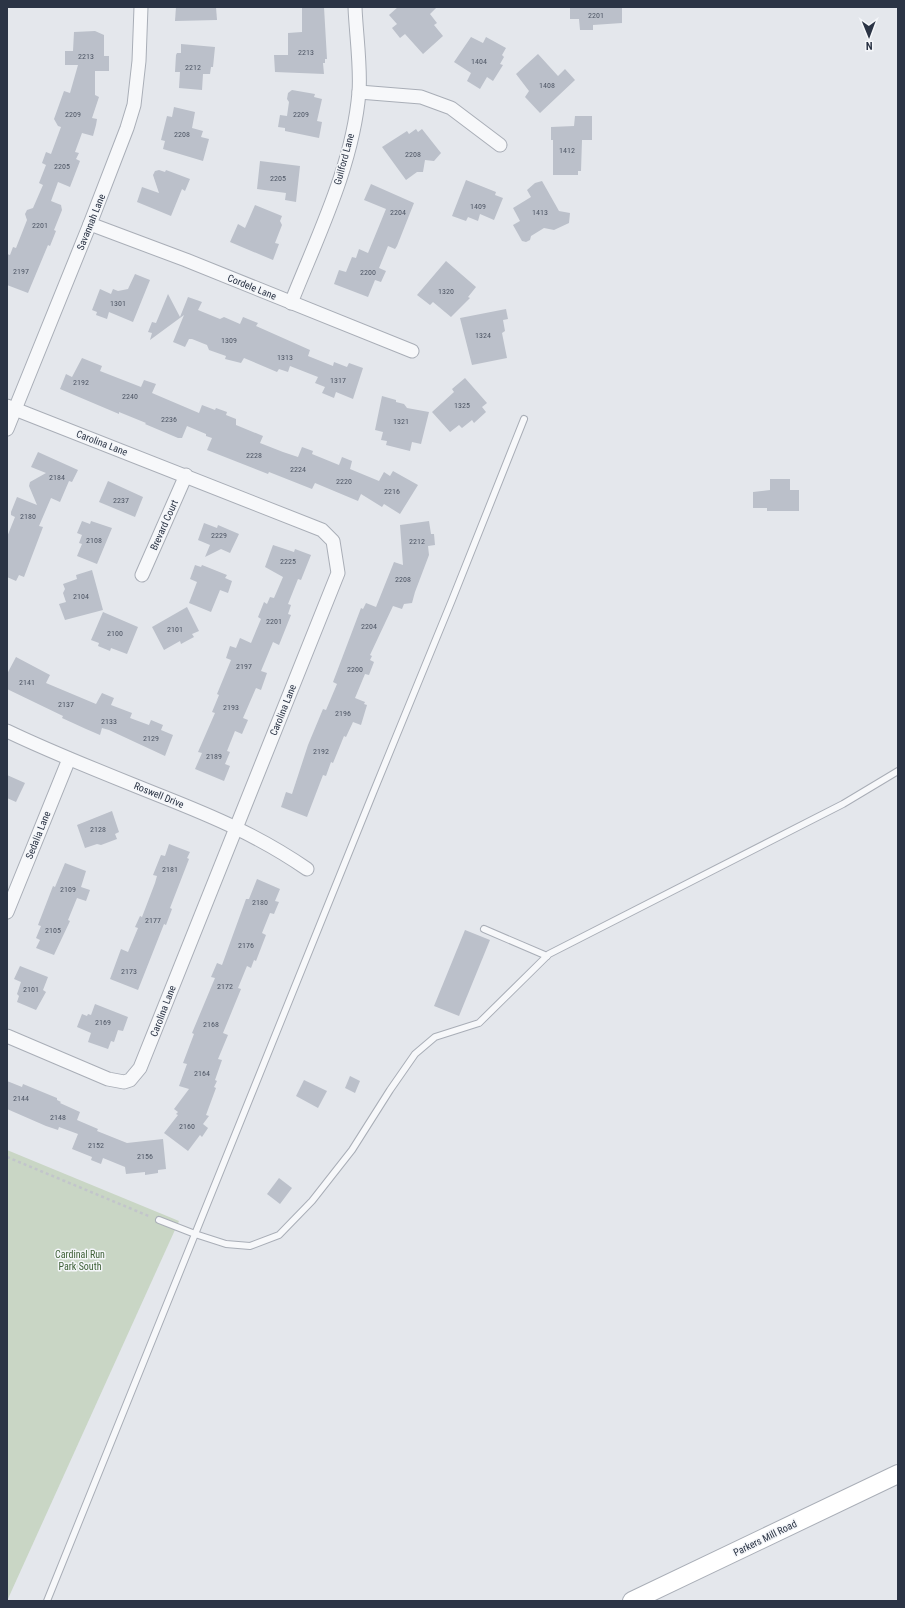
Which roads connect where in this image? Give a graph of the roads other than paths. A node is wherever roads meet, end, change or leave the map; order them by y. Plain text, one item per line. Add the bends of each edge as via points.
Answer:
1 (141, 7) edge
2 (355, 7) edge
3 (359, 92) junction
4 (500, 144) dead end
5 (90, 224) junction
6 (291, 303) junction
7 (412, 351) dead end
8 (11, 407) edge
9 (524, 419) dead end
10 (7, 429) edge
11 (186, 475) junction
12 (142, 574) dead end
13 (7, 731) edge
14 (69, 759) junction
15 (898, 770) edge
16 (237, 827) junction
17 (307, 869) dead end
18 (7, 912) edge
19 (484, 929) dead end
20 (547, 956) junction
21 (7, 1036) edge
22 (159, 1220) road end
23 (194, 1234) junction
24 (898, 1474) edge
25 (47, 1601) edge
26 (632, 1601) edge

1 - 5 street, Savannah Lane via 134,104
2 - 3 street, Guilford Lane
3 - 4 street via 421,97 451,108
3 - 6 street, Guilford Lane via 340,179
5 - 6 street, Cordele Lane
5 - 8 street, Savannah Lane
6 - 7 street, Cordele Lane
8 - 10 street, Savannah Lane
8 - 11 street, Carolina Lane
9 - 23 lane
11 - 12 street, Brevard Court
11 - 16 street, Carolina Lane via 322,530 333,542 336,553 338,573
13 - 14 street, Roswell Drive
14 - 16 street, Roswell Drive
14 - 18 street, Sedalia Lane
15 - 20 lane via 843,804
16 - 17 street, Roswell Drive via 283,852
16 - 21 street, Carolina Lane via 136,1075 124,1082 108,1079
19 - 20 lane
20 - 23 lane via 479,1023 435,1037 415,1054 352,1150 312,1202 279,1235 250,1246 226,1244
22 - 23 lane
23 - 25 lane
24 - 26 main road, Parkers Mill Road

